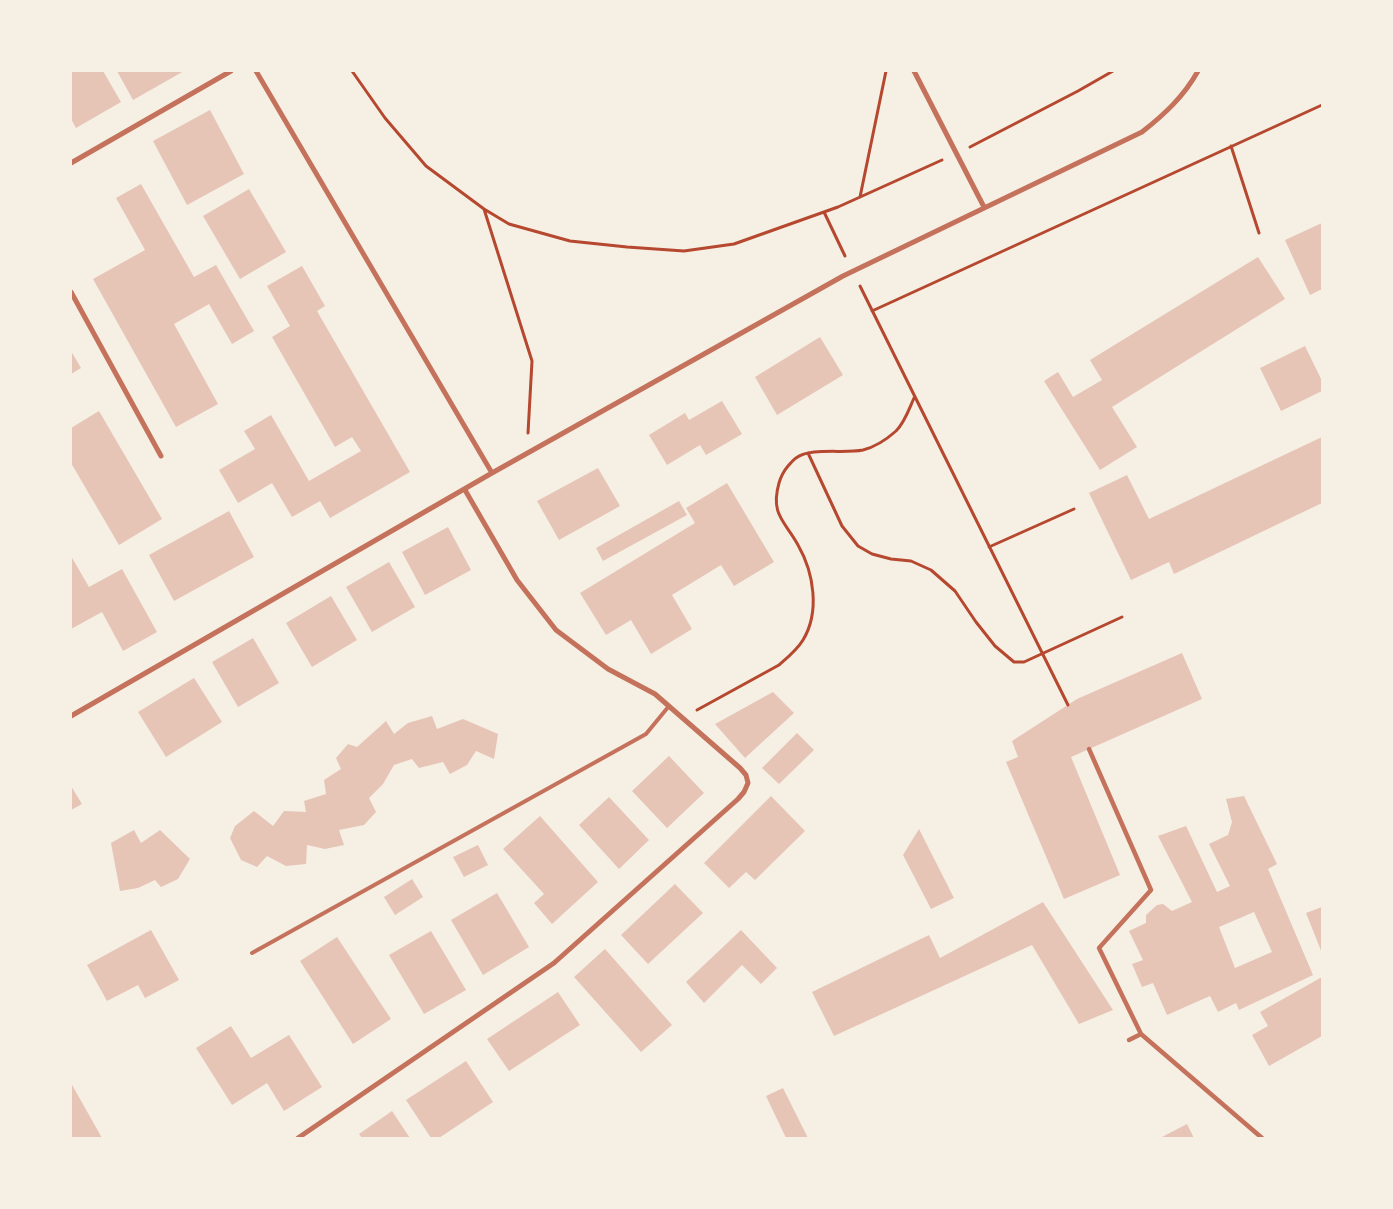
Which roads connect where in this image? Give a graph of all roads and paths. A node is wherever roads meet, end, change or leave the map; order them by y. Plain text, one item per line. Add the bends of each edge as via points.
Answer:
1 (231, 71) edge
2 (256, 71) edge
3 (352, 71) edge
4 (886, 71) edge
5 (914, 71) edge
6 (1113, 71) edge
7 (1198, 71) edge
8 (1322, 105) edge
9 (1231, 146) junction
10 (957, 154) junction
11 (71, 163) edge
12 (860, 197) junction
13 (984, 207) junction
14 (484, 209) junction
15 (824, 212) junction
16 (1259, 233) dead end
17 (852, 271) junction
18 (71, 292) edge
19 (872, 311) junction
20 (915, 397) junction
21 (808, 453) junction
22 (527, 454) junction
23 (161, 456) dead end
24 (492, 474) junction
25 (465, 490) junction
26 (1074, 510) dead end
27 (989, 547) junction
28 (1122, 617) dead end
29 (1043, 654) junction
30 (1068, 705) dead end
31 (669, 706) junction
32 (71, 716) edge
33 (682, 718) junction
34 (1089, 749) dead end
35 (252, 953) dead end
36 (1141, 1034) junction
37 (1129, 1040) dead end
38 (298, 1138) edge
39 (1262, 1138) edge

1 - 11 street
2 - 24 street
3 - 14 path via 385,118 426,166
4 - 12 path
5 - 10 street
6 - 10 path
7 - 13 street via 1172,107 1142,132
8 - 9 path
9 - 16 path
9 - 19 path
10 - 12 path
10 - 13 street
12 - 15 path
13 - 17 street
14 - 15 path via 509,224 570,241 684,251 734,244
14 - 22 path via 532,361
15 - 17 path
17 - 19 path
17 - 22 street
18 - 23 street
19 - 20 path
20 - 21 path via 898,429 878,443 864,450
20 - 27 path
21 - 29 path via 842,526 858,546 872,554 911,561 931,570 955,591 995,646 1014,662 1024,662
21 - 33 path via 795,458 782,474 777,496 778,516 799,546 810,574 814,606 802,641 779,665
22 - 24 street
24 - 25 street
25 - 31 street via 517,580 556,630 608,669 655,694
25 - 32 street
26 - 27 path
27 - 29 path
28 - 29 path
29 - 30 path
31 - 33 street
31 - 35 lane via 646,734
33 - 38 street via 746,775 748,783 744,792 554,963
34 - 36 street via 1152,890 1099,948
36 - 37 street
36 - 39 street

